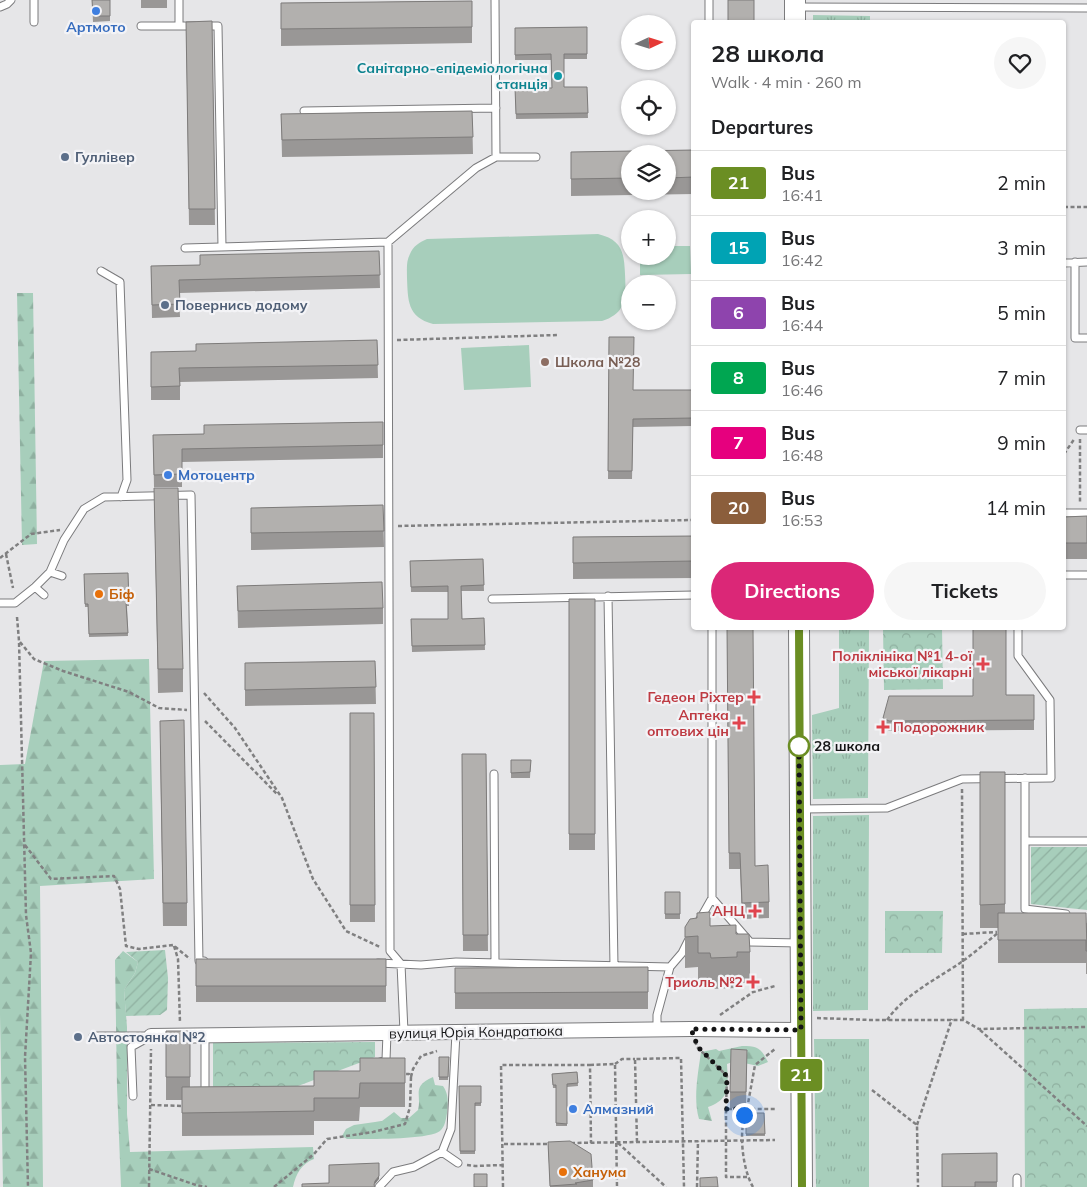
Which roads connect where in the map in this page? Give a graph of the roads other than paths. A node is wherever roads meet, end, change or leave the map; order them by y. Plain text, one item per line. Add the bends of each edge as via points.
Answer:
1 (11, 0) edge
2 (34, 0) edge
3 (179, 0) edge
4 (495, 0) edge
5 (709, 0) edge
6 (928, 4) edge
7 (0, 7) edge
8 (1087, 8) edge
9 (795, 10) edge
10 (709, 20) edge
11 (34, 22) dead end
12 (142, 26) dead end
13 (179, 26) junction
14 (496, 108) junction
15 (304, 111) dead end
16 (496, 157) junction
17 (536, 157) dead end
18 (388, 242) junction
19 (222, 247) junction
20 (185, 248) dead end
21 (1066, 262) edge
22 (1074, 262) junction
23 (1087, 262) edge
24 (102, 271) dead end
25 (1087, 338) edge
26 (121, 497) junction
27 (1066, 513) edge
28 (1084, 513) edge
29 (50, 572) junction
30 (1066, 575) edge
31 (1087, 575) edge
32 (62, 576) dead end
33 (35, 587) junction
34 (44, 595) dead end
35 (691, 595) edge
36 (608, 596) junction
37 (492, 599) dead end
38 (0, 603) edge
39 (712, 630) edge
40 (799, 630) edge
41 (1018, 630) edge
42 (494, 774) dead end
43 (1025, 778) junction
44 (800, 809) junction
45 (1025, 841) junction
46 (1087, 841) edge
47 (712, 898) junction
48 (1078, 915) edge
49 (800, 943) junction
50 (209, 961) edge
51 (372, 963) edge
52 (495, 963) junction
53 (401, 964) junction
54 (614, 966) junction
55 (670, 967) junction
56 (801, 1024) junction
57 (657, 1030) junction
58 (404, 1032) junction
59 (387, 1033) junction
60 (456, 1033) junction
61 (93, 1036) dead end
62 (151, 1036) junction
63 (205, 1036) junction
64 (370, 1066) edge
65 (215, 1093) edge
66 (133, 1096) dead end
67 (442, 1152) junction
68 (458, 1163) road end
69 (1017, 1178) dead end
70 (379, 1187) edge
71 (802, 1187) edge
72 (1017, 1187) edge

1 - 7 lane
2 - 11 lane
3 - 13 lane
4 - 14 lane
5 - 10 lane
6 - 8 lane
6 - 9 lane
12 - 13 lane
13 - 19 lane via 218,26
14 - 15 lane
14 - 16 lane
16 - 17 lane
16 - 18 lane via 476,168
18 - 19 lane
18 - 53 lane via 390,952
19 - 20 lane
21 - 22 lane
22 - 23 lane
22 - 25 lane via 1075,338
24 - 26 lane via 120,282 127,480
26 - 29 lane via 104,497 84,510 56,555
26 - 50 lane via 191,495 199,961
27 - 28 lane
29 - 32 lane
29 - 33 lane
30 - 31 lane
33 - 34 lane
33 - 38 lane via 14,603
35 - 36 lane
36 - 37 lane
36 - 54 lane
39 - 47 lane
40 - 44 main road
41 - 43 lane via 1018,656 1050,700 1051,778
42 - 52 lane
43 - 44 lane via 962,780 887,808
43 - 45 lane
44 - 49 main road
45 - 46 lane
45 - 48 lane via 1025,909
47 - 49 lane via 750,942
47 - 55 lane via 682,953
49 - 56 main road
51 - 53 lane
52 - 53 lane
52 - 54 lane
53 - 58 lane
54 - 55 lane
55 - 57 lane via 657,1015
56 - 57 street, вулиця Юрія Кондратюка
56 - 71 main road
57 - 60 street, вулиця Юрія Кондратюка
58 - 59 street, вулиця Юрія Кондратюка
58 - 60 street, вулиця Юрія Кондратюка
59 - 63 street, вулиця Юрія Кондратюка
59 - 64 lane via 386,1060
60 - 67 lane via 451,1129
61 - 62 lane
62 - 63 street, вулиця Юрія Кондратюка
62 - 66 lane via 131,1048
63 - 65 lane via 205,1093
67 - 68 lane
67 - 70 lane via 414,1167 394,1172
69 - 72 lane

